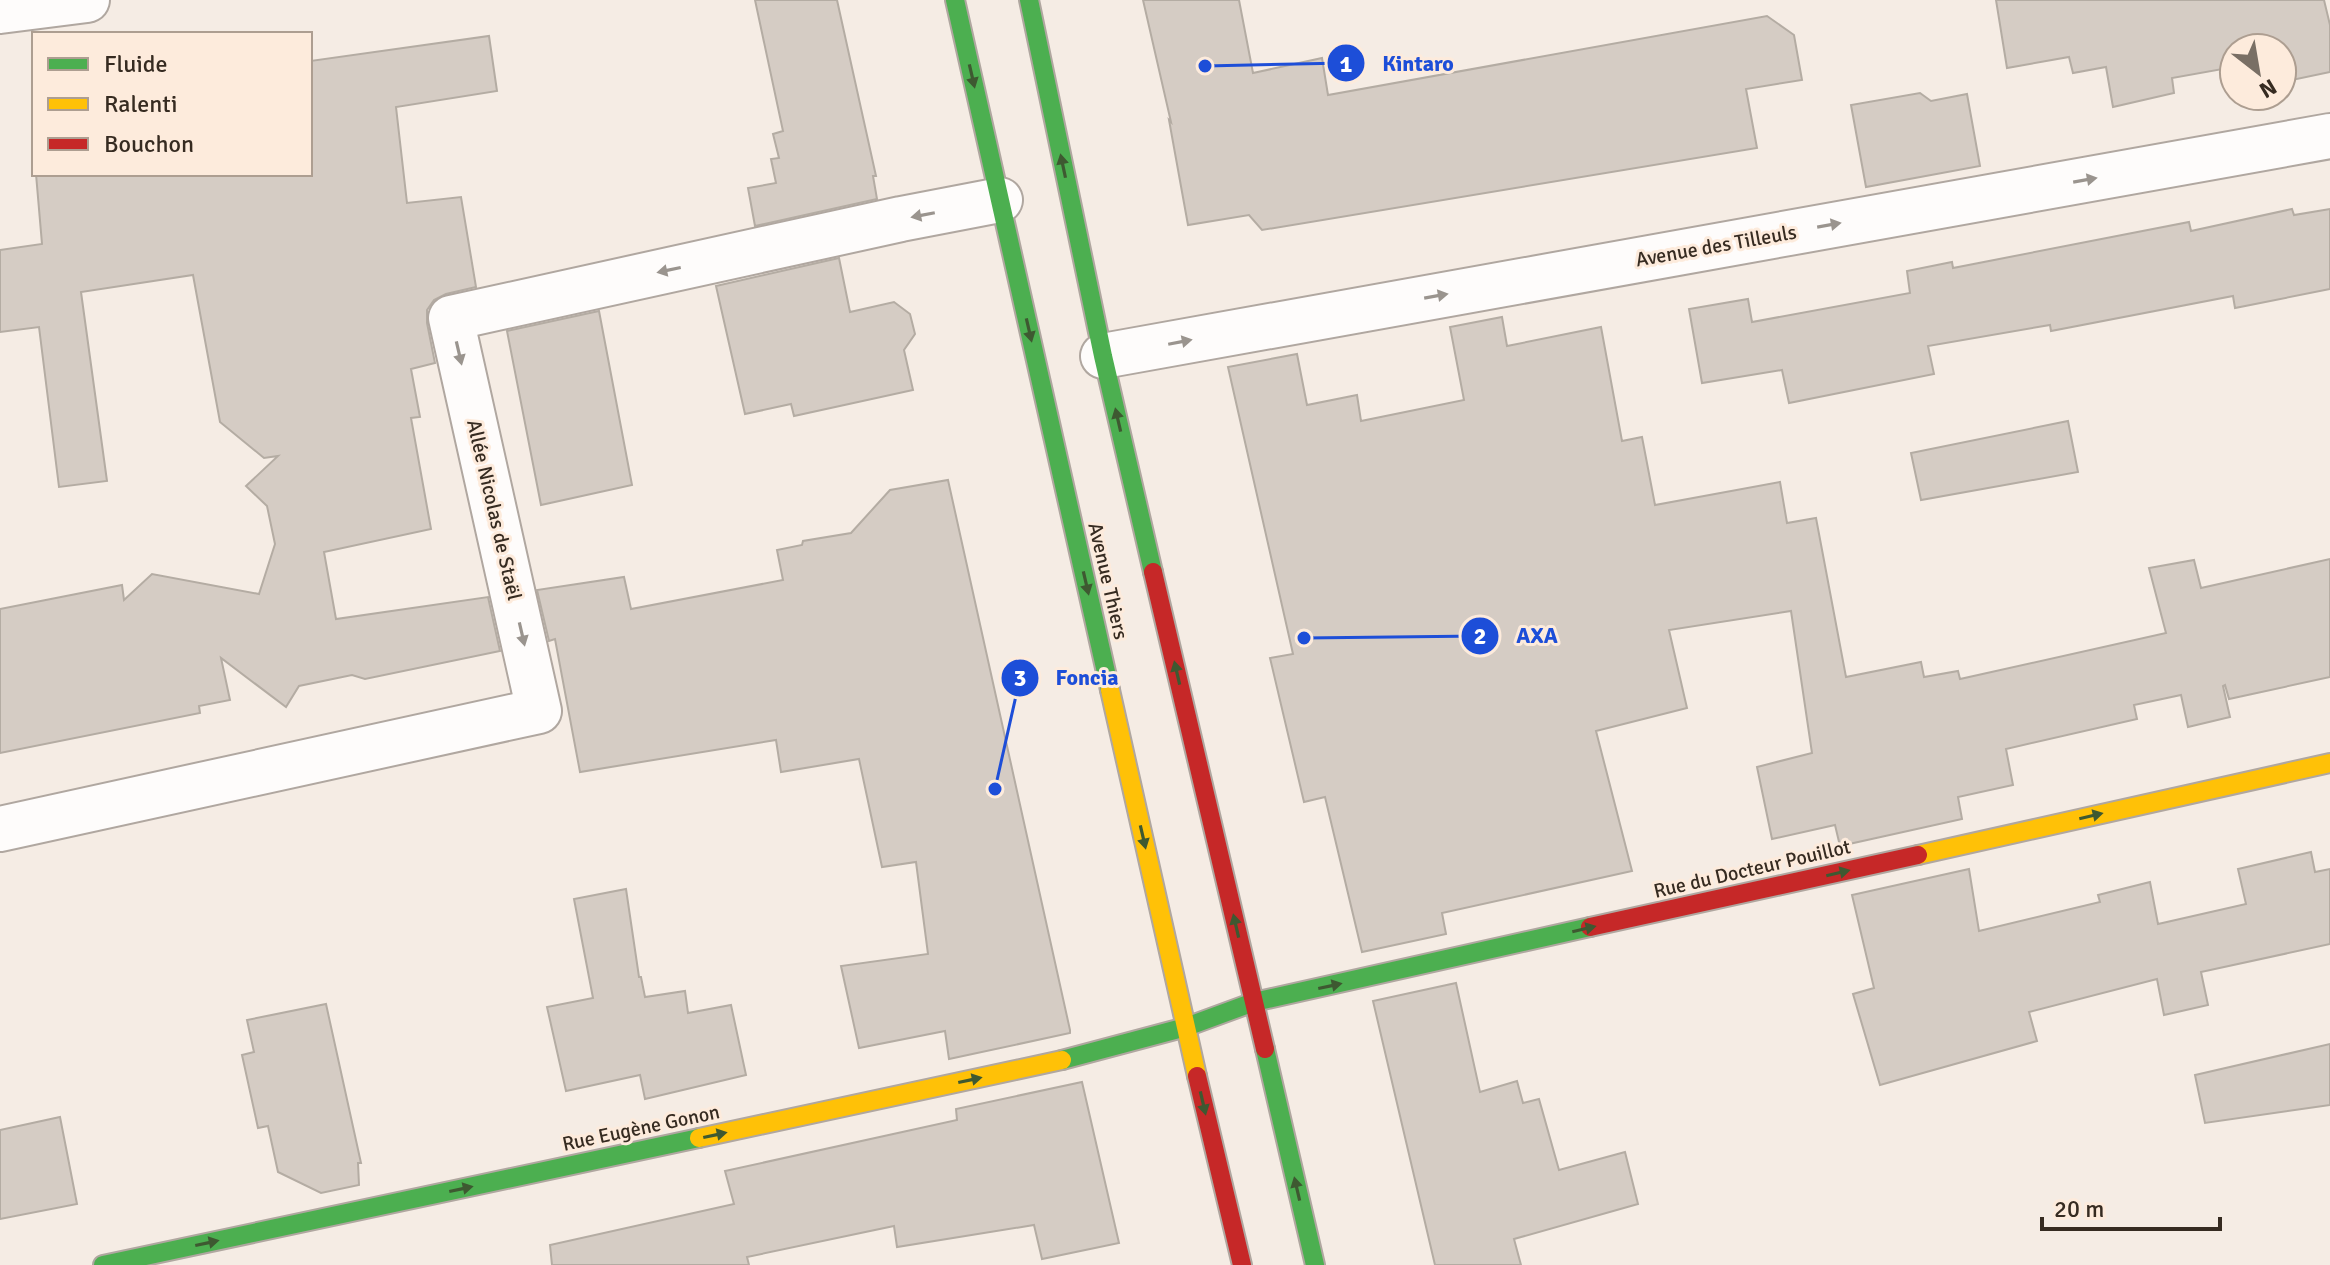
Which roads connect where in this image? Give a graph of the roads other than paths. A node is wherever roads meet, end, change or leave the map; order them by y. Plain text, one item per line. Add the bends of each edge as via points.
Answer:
1 (87, 0) edge
2 (955, 0) edge
3 (1029, 0) edge
4 (0, 11) edge
5 (2330, 136) edge
6 (1000, 200) junction
7 (1103, 356) junction
8 (2330, 763) edge
9 (0, 829) edge
10 (1254, 1002) junction
11 (1186, 1027) junction
12 (103, 1265) edge
13 (1242, 1265) edge
14 (1315, 1265) edge

1 - 4 street
2 -> 6 main road, Avenue Thiers
7 -> 3 main road
7 -> 5 street, Avenue des Tilleuls
6 -> 9 street, Allée Nicolas de Staël via 451,318 539,711
6 -> 11 main road, Avenue Thiers
10 -> 7 main road
10 -> 8 main road, Rue du Docteur Pouillot
10 - 11 main road, Rue du Docteur Pouillot
14 -> 10 main road
12 -> 11 main road, Rue Eugène Gonon via 1077,1057
11 -> 13 main road, Avenue Thiers

